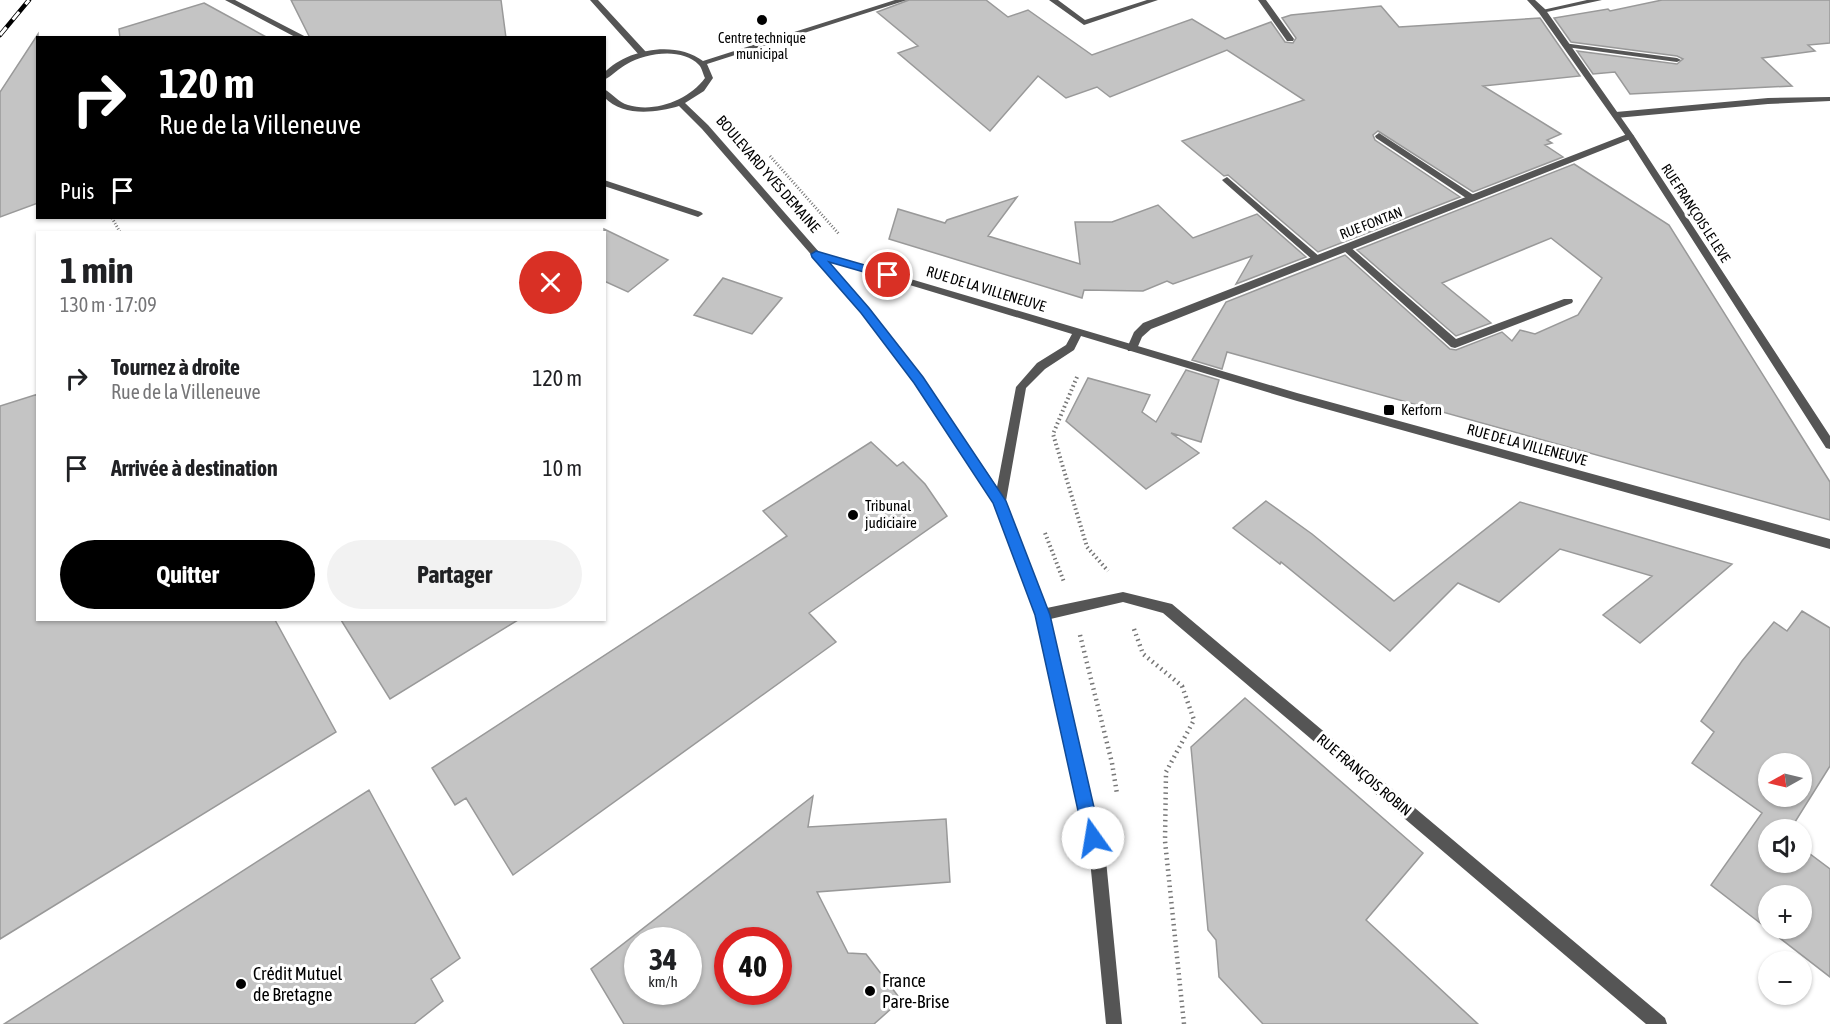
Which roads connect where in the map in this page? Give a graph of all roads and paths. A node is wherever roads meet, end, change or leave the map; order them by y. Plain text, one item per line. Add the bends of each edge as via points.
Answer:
1 (229, 0) edge
2 (594, 0) edge
3 (903, 0) edge
4 (1053, 0) edge
5 (1154, 0) edge
6 (1262, 0) edge
7 (1531, 0) edge
8 (1598, 0) edge
9 (1542, 11) junction
10 (300, 36) edge
11 (1290, 39) dead end
12 (1566, 45) junction
13 (643, 54) junction
14 (1677, 60) dead end
15 (703, 63) junction
16 (606, 76) edge
17 (606, 95) edge
18 (1830, 99) edge
19 (681, 103) junction
20 (1616, 116) junction
21 (1379, 136) dead end
22 (1630, 136) junction
23 (1227, 180) dead end
24 (606, 184) edge
25 (1472, 198) junction
26 (698, 214) dead end
27 (1346, 248) junction
28 (816, 254) junction
29 (1317, 259) junction
30 (1568, 301) dead end
31 (1078, 332) junction
32 (1132, 348) junction
33 (1065, 350) junction
34 (1830, 445) edge
35 (1000, 501) junction
36 (1830, 544) edge
37 (1123, 597) junction
38 (1042, 615) junction
39 (1114, 1024) edge
40 (1184, 1024) edge
41 (1659, 1024) edge

1 - 10 street
2 - 13 street
3 - 15 street
4 - 5 street via 1084,23
6 - 11 street
7 - 9 street, RUE FRANÇOIS LE LEVE
8 - 9 street
9 - 12 street, RUE FRANÇOIS LE LEVE
12 - 14 street
12 - 20 street, RUE FRANÇOIS LE LEVE
13 - 15 street via 671,52
13 - 16 street via 618,64
15 - 19 street via 709,78 705,87
17 - 19 street via 641,109
18 - 20 street
19 - 28 street, BOULEVARD YVES DEMAINE
20 - 22 street, RUE FRANÇOIS LE LEVE
21 - 25 street
22 - 25 street, RUE FONTAN
22 - 34 street, RUE FRANÇOIS LE LEVE
23 - 29 street
24 - 26 street
25 - 27 street, RUE FONTAN
27 - 29 street, RUE FONTAN
27 - 30 street via 1455,344
28 - 31 street, RUE DE LA VILLENEUVE
28 - 35 street, BOULEVARD YVES DEMAINE via 918,380
29 - 32 street, RUE FONTAN via 1147,326
31 - 32 street, RUE DE LA VILLENEUVE
31 - 33 street
32 - 36 street, RUE DE LA VILLENEUVE via 1297,398
33 - 35 street via 1041,366 1021,387
33 - 37 path via 1081,366 1053,434 1087,547 1116,580
35 - 38 street, BOULEVARD YVES DEMAINE
37 - 38 street, RUE FRANÇOIS ROBIN
37 - 40 path via 1143,654 1182,686 1194,720 1166,772 1165,841
37 - 41 street, RUE FRANÇOIS ROBIN via 1167,608
38 - 39 street, BOULEVARD YVES DEMAINE via 1098,860

